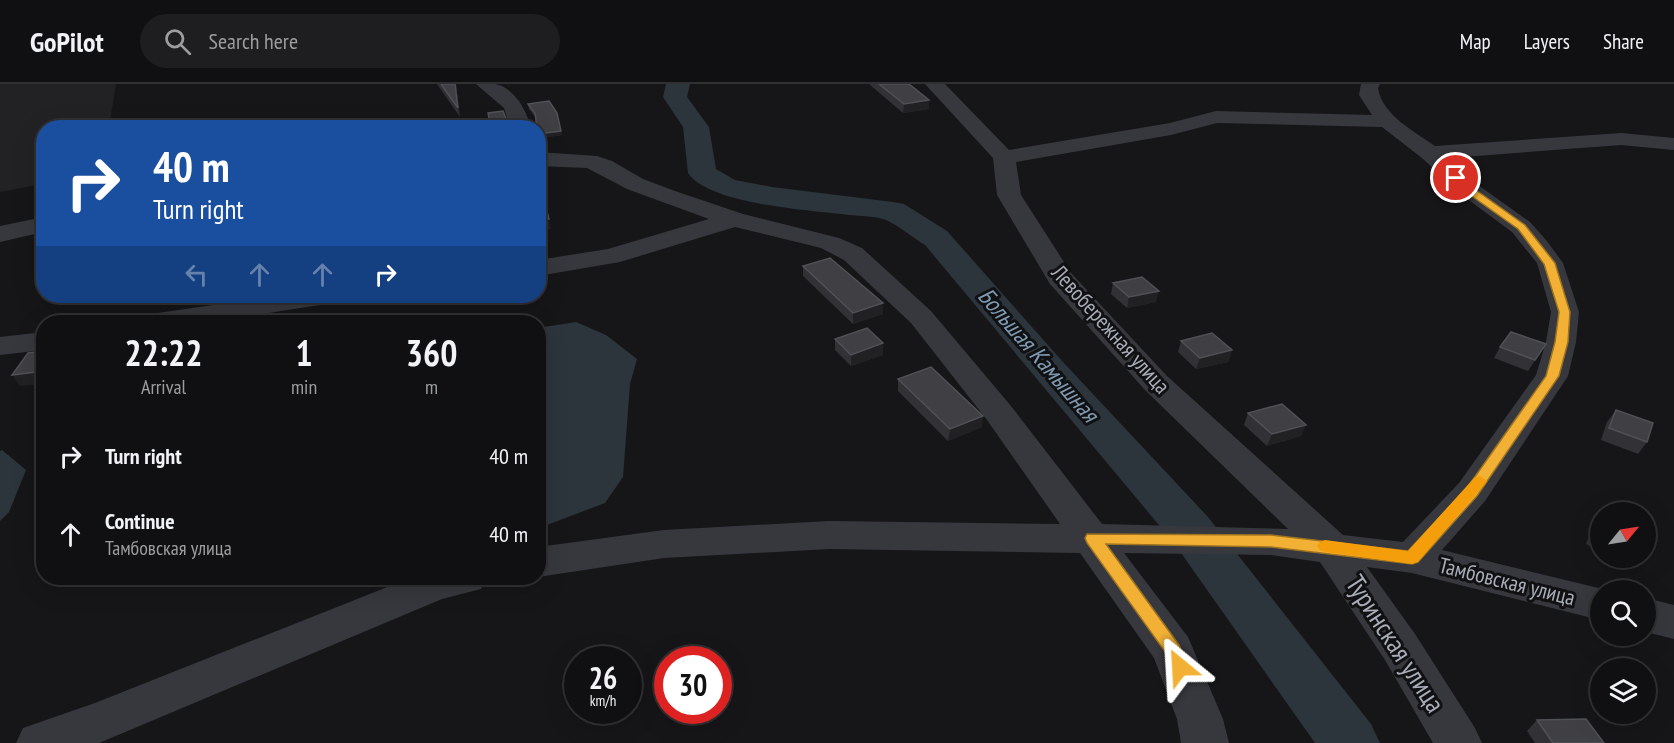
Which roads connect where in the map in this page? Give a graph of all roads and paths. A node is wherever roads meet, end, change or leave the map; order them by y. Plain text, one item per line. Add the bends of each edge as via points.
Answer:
1 (485, 84) edge
2 (934, 84) edge
3 (1371, 84) edge
4 (520, 120) edge
5 (1387, 121) junction
6 (1674, 144) edge
7 (1430, 153) junction
8 (1004, 157) junction
9 (546, 159) edge
10 (734, 219) junction
11 (36, 226) edge
12 (0, 234) edge
13 (546, 267) edge
14 (281, 303) edge
15 (203, 315) edge
16 (36, 342) edge
17 (0, 346) edge
18 (1092, 538) junction
19 (1331, 546) junction
20 (1412, 558) junction
21 (546, 561) edge
22 (433, 585) edge
23 (1590, 602) edge
24 (1656, 618) edge
25 (1674, 622) edge
26 (97, 732) edge
27 (40, 743) edge
28 (1205, 743) edge
29 (1458, 743) edge

1 - 4 street via 508,100
2 - 8 street
3 - 5 street via 1369,95
5 - 7 street
5 - 8 street via 1216,117 1171,129
6 - 7 street via 1621,139
7 - 20 street via 1470,190 1521,227 1537,245 1550,263 1564,312 1552,376 1472,492
8 - 19 street, Левобережная улица via 1009,195 1060,278 1156,382
9 - 10 street via 589,161 635,184
10 - 13 street via 610,256
10 - 18 street via 830,243 853,254 921,317
11 - 12 street
14 - 15 street
16 - 17 street
18 - 19 street, Тамбовская улица
18 - 21 street, Тамбовская улица via 829,535 664,544
18 - 28 street via 1173,650 1200,719
19 - 20 street, Тамбовская улица
19 - 29 street, Туринская улица via 1400,647
20 - 23 street, Тамбовская улица
22 - 26 street
24 - 25 street
26 - 27 street

